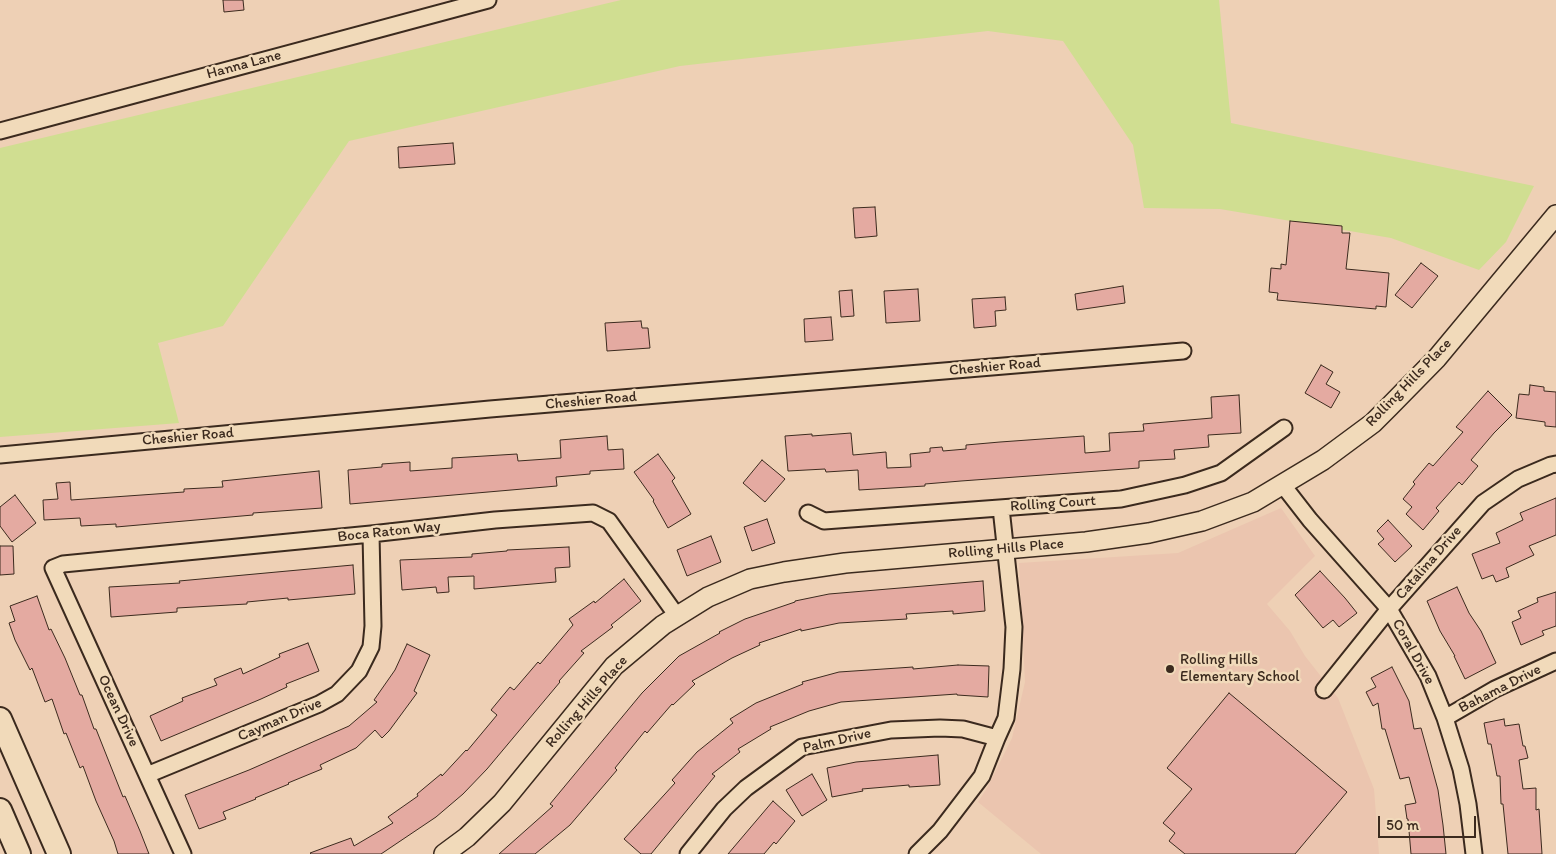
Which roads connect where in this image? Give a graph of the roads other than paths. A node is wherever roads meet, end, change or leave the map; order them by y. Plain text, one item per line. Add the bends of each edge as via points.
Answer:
1 (488, 0) edge
2 (0, 131) edge
3 (1556, 215) edge
4 (1183, 351) dead end
5 (1284, 428) dead end
6 (0, 454) edge
7 (1556, 464) edge
8 (1282, 484) junction
9 (1002, 508) junction
10 (808, 513) dead end
11 (371, 534) junction
12 (1006, 548) junction
13 (53, 568) joint
14 (1389, 609) junction
15 (677, 616) junction
16 (1556, 661) edge
17 (1324, 690) dead end
18 (1445, 718) junction
19 (0, 719) edge
20 (997, 738) junction
21 (147, 774) junction
22 (0, 810) edge
23 (19, 854) edge
24 (59, 854) edge
25 (183, 854) edge
26 (444, 854) edge
27 (688, 854) edge
28 (917, 854) edge
29 (1474, 854) edge

1 - 2 street, Hanna Lane
3 - 8 street, Rolling Hills Place via 1436,358 1390,407 1330,455
4 - 6 street, Cheshier Road
5 - 9 street, Rolling Court via 1221,473 1186,485 1121,499
7 - 14 street, Catalina Drive via 1518,479 1483,503
8 - 12 street, Rolling Hills Place via 1253,502 1202,521 1086,542
8 - 14 street, Coral Drive
9 - 10 street, Rolling Court via 824,521
9 - 12 street
11 - 13 street, Boca Raton Way via 63,564
11 - 15 street, Boca Raton Way via 593,513 609,521
11 - 21 street, Cayman Drive via 373,626 371,647 359,671 337,694 320,704
12 - 15 street, Rolling Hills Place via 845,563 750,579 708,596
12 - 20 street via 1014,626 1012,669 1006,718
13 - 21 street, Ocean Drive
14 - 17 street, Catalina Drive
14 - 18 street, Coral Drive via 1428,676
15 - 26 street, Rolling Hills Place via 662,624 614,666 502,803
16 - 18 street, Bahama Drive via 1496,689
18 - 29 street, Coral Drive via 1461,769
19 - 24 main road
20 - 27 street, Palm Drive via 963,729 920,728 802,746 746,788 724,809
20 - 28 street via 982,776 940,831
21 - 25 street, Ocean Drive
22 - 23 main road

